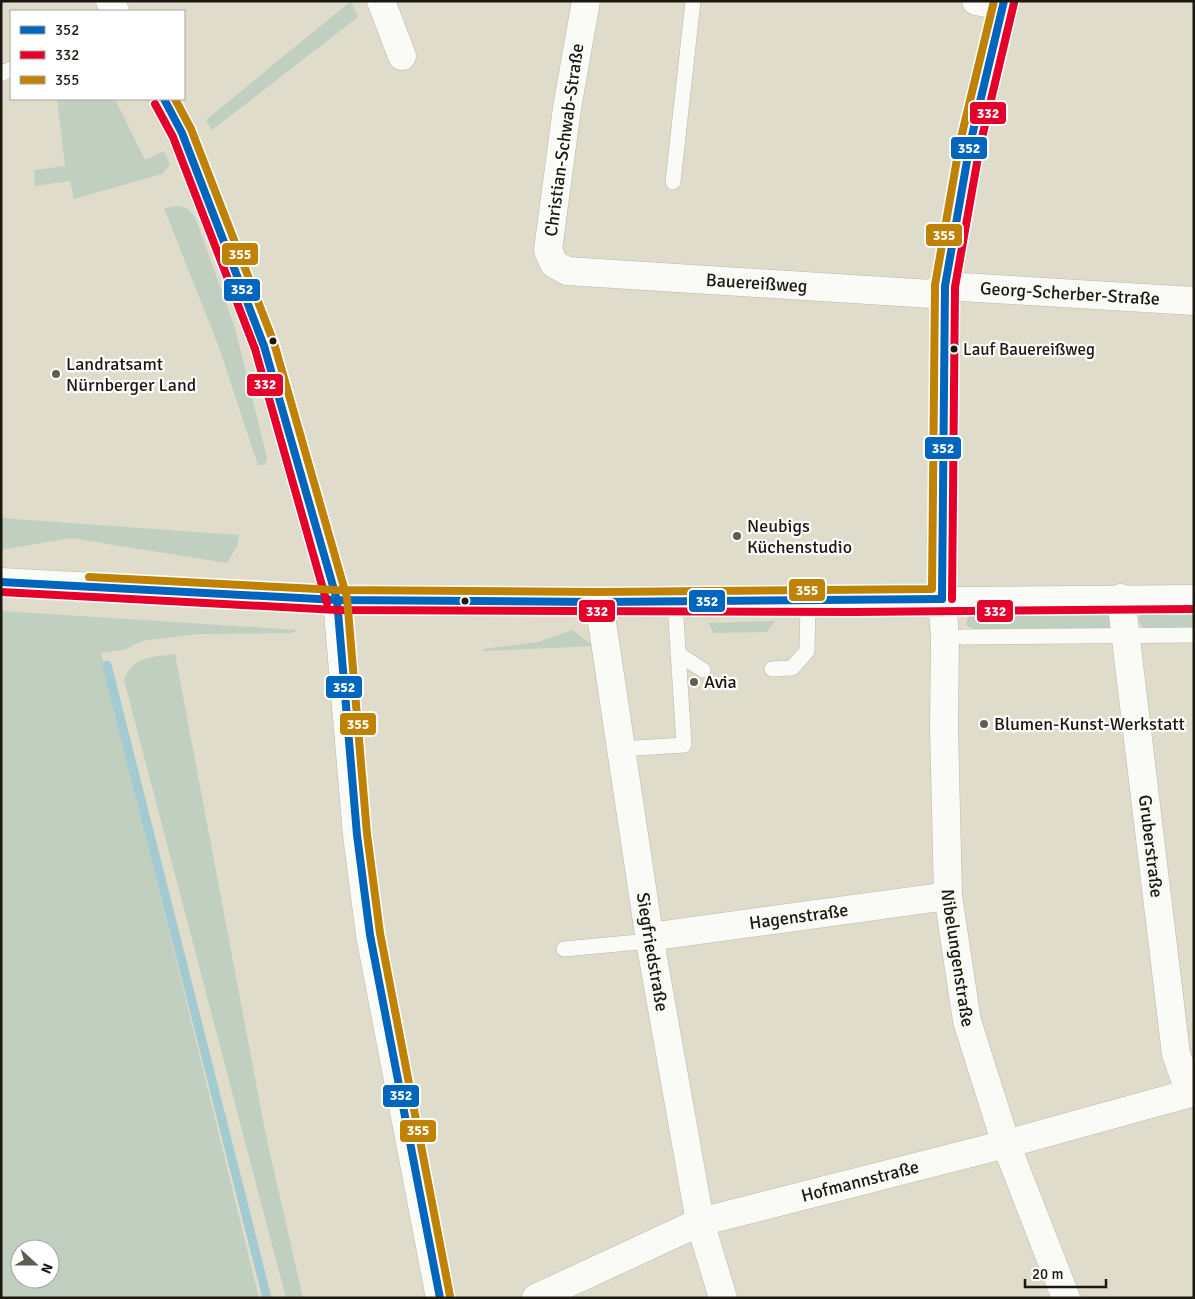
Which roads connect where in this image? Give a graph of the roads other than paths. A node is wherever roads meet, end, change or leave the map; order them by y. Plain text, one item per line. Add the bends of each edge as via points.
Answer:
1 (381, 1) edge
2 (586, 1) edge
3 (693, 1) edge
4 (994, 3) edge
5 (402, 56) dead end
6 (165, 100) edge
7 (673, 182) dead end
8 (567, 271) joint
9 (944, 286) junction
10 (1194, 301) edge
11 (1, 582) edge
12 (1121, 598) junction
13 (942, 599) junction
14 (1194, 599) edge
15 (336, 600) junction
16 (599, 602) junction
17 (675, 602) junction
18 (808, 602) junction
19 (1194, 634) edge
20 (1126, 636) junction
21 (962, 637) dead end
22 (678, 654) junction
23 (772, 669) dead end
24 (704, 670) dead end
25 (621, 748) junction
26 (948, 896) junction
27 (649, 939) junction
28 (564, 949) dead end
29 (1192, 1092) edge
30 (1006, 1144) junction
31 (700, 1222) junction
32 (440, 1298) edge
33 (536, 1298) edge
34 (723, 1298) edge
35 (1066, 1298) edge

1 - 5 street
2 - 8 street, Christian-Schwab-Straße via 567,108 548,250 554,264
3 - 7 lane
4 - 9 street, Nibelungenstraße
6 - 15 street via 182,132 264,346
8 - 9 street, Bauereißweg via 931,294
9 - 10 street, Georg-Scherber-Straße
9 - 13 street, Nibelungenstraße
11 - 15 street
12 - 13 street
12 - 14 street
12 - 20 street, Gruberstraße
13 - 18 street
13 - 26 street, Nibelungenstraße
15 - 16 street
15 - 32 street via 357,835 370,935
16 - 17 street
16 - 25 street, Siegfriedstraße
17 - 18 street
17 - 22 lane
18 - 23 lane via 807,651 792,668
19 - 20 lane
20 - 21 lane
20 - 29 street, Gruberstraße via 1176,1054
22 - 24 lane
22 - 25 lane via 684,745
25 - 27 street, Siegfriedstraße
26 - 27 street, Hagenstraße
26 - 30 street, Nibelungenstraße via 967,1021
27 - 28 lane
27 - 31 street, Siegfriedstraße
29 - 30 street, Hofmannstraße
30 - 31 street, Hofmannstraße
30 - 35 street, Nibelungenstraße
31 - 33 street, Hofmannstraße
31 - 34 street, Siegfriedstraße

